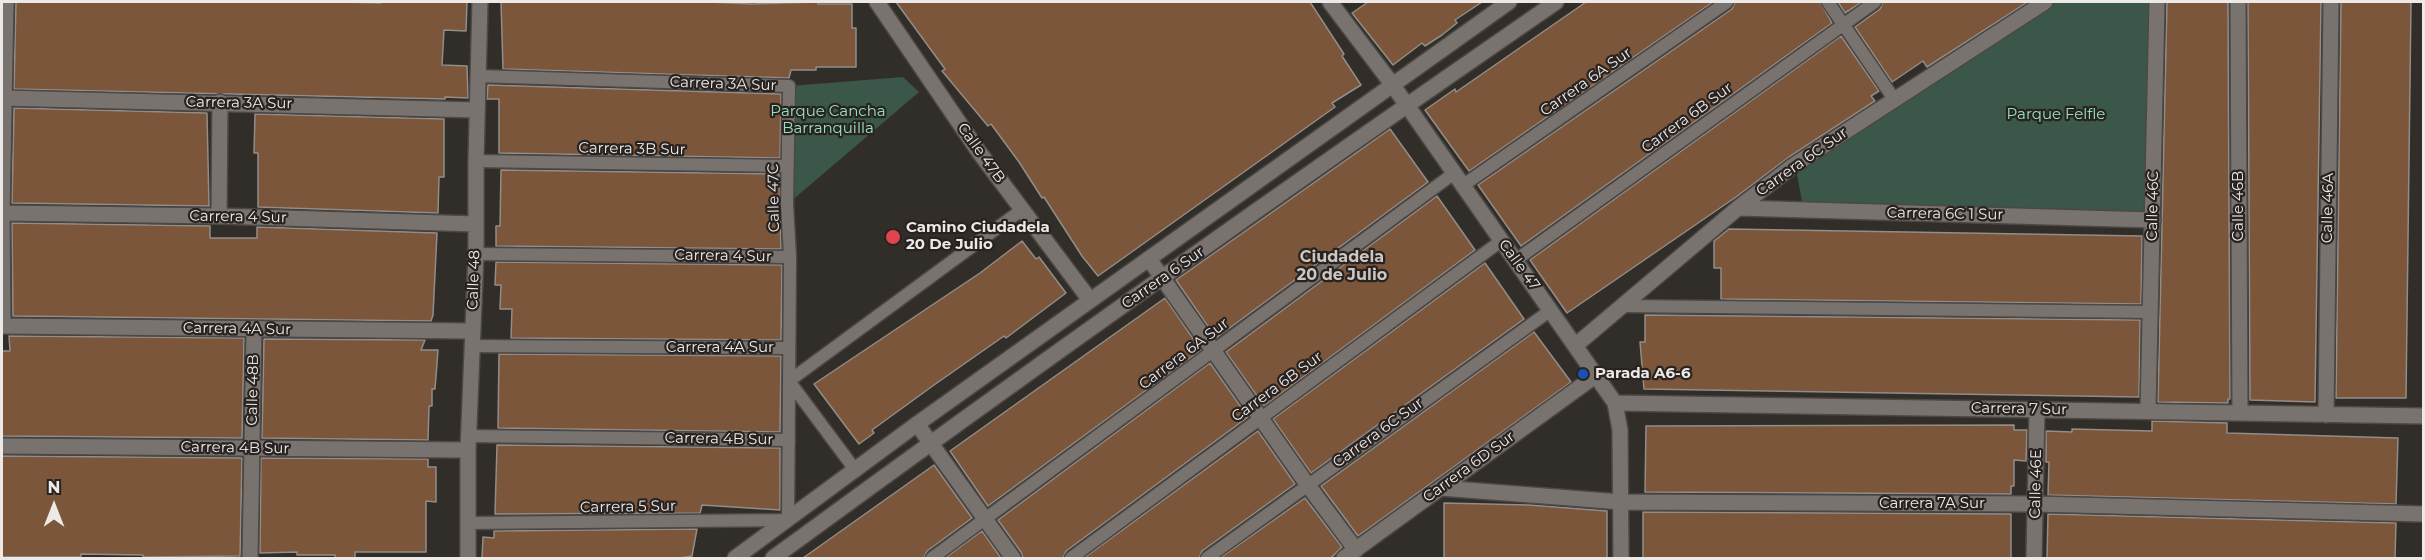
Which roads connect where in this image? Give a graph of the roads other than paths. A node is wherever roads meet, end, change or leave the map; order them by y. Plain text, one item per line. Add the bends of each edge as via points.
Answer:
1 (6, 2) edge
2 (480, 2) edge
3 (877, 2) edge
4 (1330, 2) edge
5 (1509, 2) edge
6 (1556, 2) edge
7 (1727, 2) edge
8 (1828, 2) edge
9 (1875, 2) edge
10 (2045, 2) edge
11 (2157, 2) edge
12 (2238, 2) edge
13 (2331, 2) edge
14 (1844, 23) junction
15 (477, 76) junction
16 (1392, 84) junction
17 (789, 86) joint
18 (3, 98) edge
19 (1894, 99) junction
20 (220, 102) junction
21 (1406, 105) junction
22 (477, 110) junction
23 (476, 161) junction
24 (788, 166) junction
25 (1458, 180) junction
26 (1738, 208) junction
27 (1023, 209) junction
28 (2, 213) edge
29 (219, 216) junction
30 (2152, 220) junction
31 (475, 224) junction
32 (1501, 241) junction
33 (476, 254) junction
34 (790, 257) junction
35 (1149, 259) junction
36 (1516, 260) junction
37 (1164, 278) junction
38 (1090, 300) junction
39 (1622, 306) junction
40 (1551, 310) junction
41 (2150, 312) junction
42 (2, 326) edge
43 (254, 329) junction
44 (472, 338) junction
45 (1576, 345) junction
46 (789, 348) junction
47 (1214, 350) junction
48 (1595, 376) junction
49 (789, 381) junction
50 (1615, 403) junction
51 (2037, 409) junction
52 (2148, 410) junction
53 (2240, 411) junction
54 (2326, 415) junction
55 (2424, 416) edge
56 (1261, 417) junction
57 (917, 424) junction
58 (789, 440) junction
59 (468, 443) junction
60 (930, 443) junction
61 (2, 446) edge
62 (252, 448) junction
63 (856, 471) junction
64 (1307, 484) junction
65 (1441, 488) junction
66 (1621, 502) junction
67 (2035, 504) junction
68 (2424, 514) edge
69 (788, 520) junction
70 (985, 520) junction
71 (468, 523) junction
72 (1350, 554) edge
73 (249, 558) edge
74 (468, 558) edge
75 (735, 558) edge
76 (773, 558) edge
77 (932, 558) edge
78 (1013, 558) edge
79 (1071, 558) edge
80 (1207, 558) edge
81 (1621, 558) edge
82 (2034, 558) edge

1 - 18 street
2 - 15 street, Calle 48
3 - 27 street, Calle 47B via 979,152
4 - 16 street, Calle 47
5 - 16 street, Carrera 6 Sur
6 - 21 street, Carrera 6 Sur
7 - 25 lane, Carrera 6A Sur
8 - 14 lane
9 - 14 lane, Carrera 6B Sur
10 - 19 street, Carrera 6C Sur
11 - 30 street, Calle 46C
12 - 53 street, Calle 46B
13 - 54 street, Calle 46A
14 - 19 lane
14 - 36 lane, Carrera 6B Sur
15 - 17 lane, Carrera 3A Sur
15 - 22 street, Calle 48
16 - 21 street, Calle 47
16 - 35 street, Carrera 6 Sur
17 - 24 lane, Calle 47C
18 - 20 street, Carrera 3A Sur
18 - 28 street
19 - 26 street, Carrera 6C Sur via 1794,165
20 - 22 street, Carrera 3A Sur
20 - 29 street
21 - 25 street, Calle 47
21 - 37 street, Carrera 6 Sur
22 - 23 street, Calle 48
23 - 24 lane, Carrera 3B Sur
23 - 31 street, Calle 48
24 - 34 lane, Calle 47C
25 - 32 street, Calle 47
25 - 47 lane, Carrera 6A Sur
26 - 30 street, Carrera 6C 1 Sur
26 - 39 street, Carrera 6C Sur
27 - 38 street, Calle 47B
27 - 49 lane
28 - 29 street, Carrera 4 Sur
28 - 42 street
29 - 31 street, Carrera 4 Sur
30 - 41 street, Calle 46C
31 - 33 street, Calle 48
32 - 36 street, Calle 47
32 - 56 lane, Carrera 6B Sur
33 - 34 lane, Carrera 4 Sur
33 - 44 street, Calle 48
34 - 46 lane, Calle 47C
35 - 37 street
35 - 38 street, Carrera 6 Sur
36 - 40 street, Calle 47
37 - 47 street
37 - 60 street, Carrera 6 Sur
38 - 57 street, Carrera 6 Sur
39 - 41 lane
39 - 45 street, Carrera 6C Sur
40 - 45 street, Calle 47
40 - 64 lane, Carrera 6C Sur
41 - 52 street, Calle 46C
42 - 43 street, Carrera 4A Sur
43 - 44 street, Carrera 4A Sur
43 - 62 street, Calle 48B
44 - 46 lane, Carrera 4A Sur
44 - 59 street, Calle 48
45 - 48 street, Calle 47
46 - 49 lane, Calle 47C
47 - 56 street
47 - 70 lane, Carrera 6A Sur
48 - 50 street, Calle 47
48 - 65 street, Carrera 6D Sur
49 - 58 lane, Calle 47C
49 - 63 lane
50 - 51 street, Carrera 7 Sur
50 - 66 street, Calle 47 via 1620,430
51 - 52 street, Carrera 7 Sur
51 - 67 street, Calle 46E
52 - 53 street, Carrera 7 Sur
53 - 54 street, Carrera 7 Sur
54 - 55 street, Carrera 7 Sur
56 - 64 street
56 - 79 lane, Carrera 6B Sur
57 - 60 street
57 - 63 street, Carrera 6 Sur
58 - 59 lane, Carrera 4B Sur
58 - 69 lane, Calle 47C
59 - 62 street, Carrera 4B Sur
59 - 71 street, Calle 48
60 - 70 street
60 - 76 street, Carrera 6 Sur
61 - 62 street, Carrera 4B Sur
62 - 73 street, Calle 48B
63 - 69 street, Carrera 6 Sur
64 - 72 street
64 - 80 lane, Carrera 6C Sur
65 - 66 street, Carrera 7A Sur
65 - 72 street, Carrera 6D Sur
66 - 67 street, Carrera 7A Sur
66 - 81 street, Calle 47
67 - 68 street, Carrera 7A Sur
67 - 82 street, Calle 46E
69 - 71 lane, Carrera 5 Sur
69 - 75 street, Carrera 6 Sur
70 - 77 lane, Carrera 6A Sur
70 - 78 street
71 - 74 street, Calle 48

